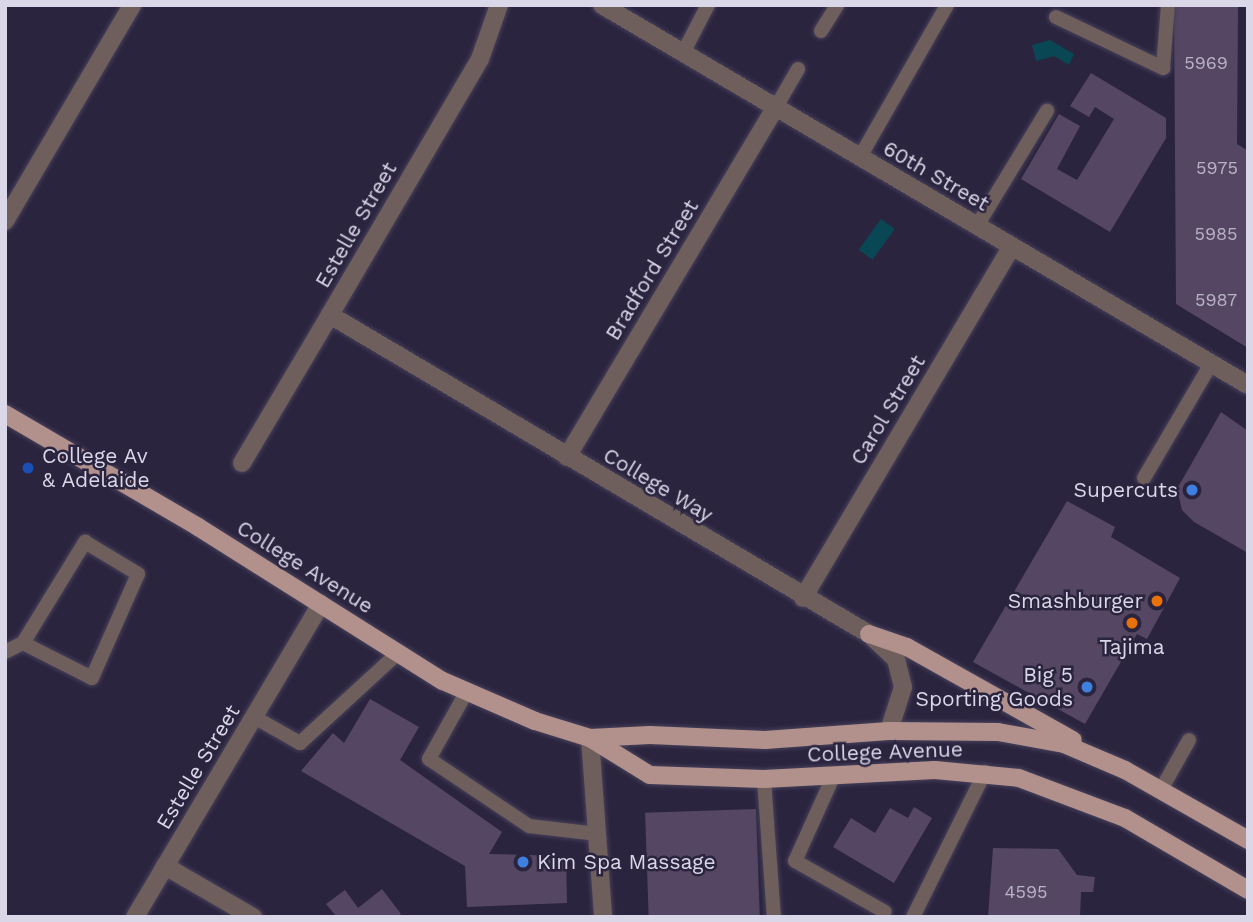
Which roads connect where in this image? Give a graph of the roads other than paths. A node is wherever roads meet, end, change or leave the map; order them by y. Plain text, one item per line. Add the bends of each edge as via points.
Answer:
1 (132, 5) edge
2 (499, 5) edge
3 (601, 5) edge
4 (708, 5) edge
5 (836, 5) edge
6 (947, 5) edge
7 (1168, 5) edge
8 (1056, 17) dead end
9 (821, 31) dead end
10 (683, 53) junction
11 (798, 69) dead end
12 (776, 107) junction
13 (1046, 111) dead end
14 (860, 157) junction
15 (5, 221) edge
16 (977, 226) junction
17 (1012, 246) junction
18 (330, 315) junction
19 (1211, 363) junction
20 (1248, 385) edge
21 (5, 414) edge
22 (567, 457) junction
23 (242, 463) dead end
24 (1144, 478) dead end
25 (803, 598) junction
26 (321, 604) junction
27 (869, 635) junction
28 (23, 643) junction
29 (5, 652) edge
30 (398, 652) junction
31 (467, 691) junction
32 (254, 717) junction
33 (889, 731) junction
34 (590, 738) junction
35 (1189, 740) dead end
36 (1125, 770) junction
37 (985, 772) junction
38 (833, 777) junction
39 (764, 779) junction
40 (1162, 788) junction
41 (598, 834) junction
42 (1248, 840) edge
43 (165, 866) junction
44 (1248, 890) edge
45 (885, 912) dead end
46 (135, 917) edge
47 (253, 917) edge
48 (603, 917) edge
49 (774, 917) edge
50 (913, 917) edge

1 - 15 street
2 - 18 street, Estelle Street via 481,59
3 - 10 street, 60th Street
4 - 10 lane
5 - 9 lane
6 - 14 lane
7 - 8 lane via 1163,68
10 - 12 street, 60th Street
11 - 12 lane
12 - 14 street, 60th Street
12 - 22 street, Bradford Street
13 - 16 lane
14 - 16 street, 60th Street
16 - 17 street, 60th Street
17 - 19 street, 60th Street
17 - 25 street, Carol Street
18 - 22 street, College Way
18 - 23 street, Estelle Street
19 - 20 street, 60th Street
19 - 24 lane
21 - 26 main road, College Avenue
22 - 25 street, College Way
25 - 27 street, College Way
26 - 30 main road, College Avenue
26 - 32 street, Estelle Street
27 - 33 street, College Way via 896,659 903,687
27 - 36 main road via 907,647
28 - 28 lane via 92,678 138,574 85,542
28 - 29 lane
30 - 31 main road, College Avenue
30 - 32 lane via 300,743
31 - 34 main road, College Avenue via 535,721
31 - 41 lane via 429,759 529,826
32 - 43 street, Estelle Street
33 - 34 main road, College Avenue via 765,740 650,735
33 - 36 main road, College Avenue via 998,732 1064,744
34 - 39 main road, College Avenue via 650,775
34 - 41 street
35 - 40 lane
36 - 40 main road, College Avenue
37 - 38 main road, College Avenue
37 - 44 main road, College Avenue via 1019,778 1097,805
37 - 50 lane
38 - 39 main road, College Avenue
38 - 45 lane via 795,862
39 - 49 lane
40 - 42 main road, College Avenue
41 - 48 street
43 - 46 street, Estelle Street
43 - 47 street

